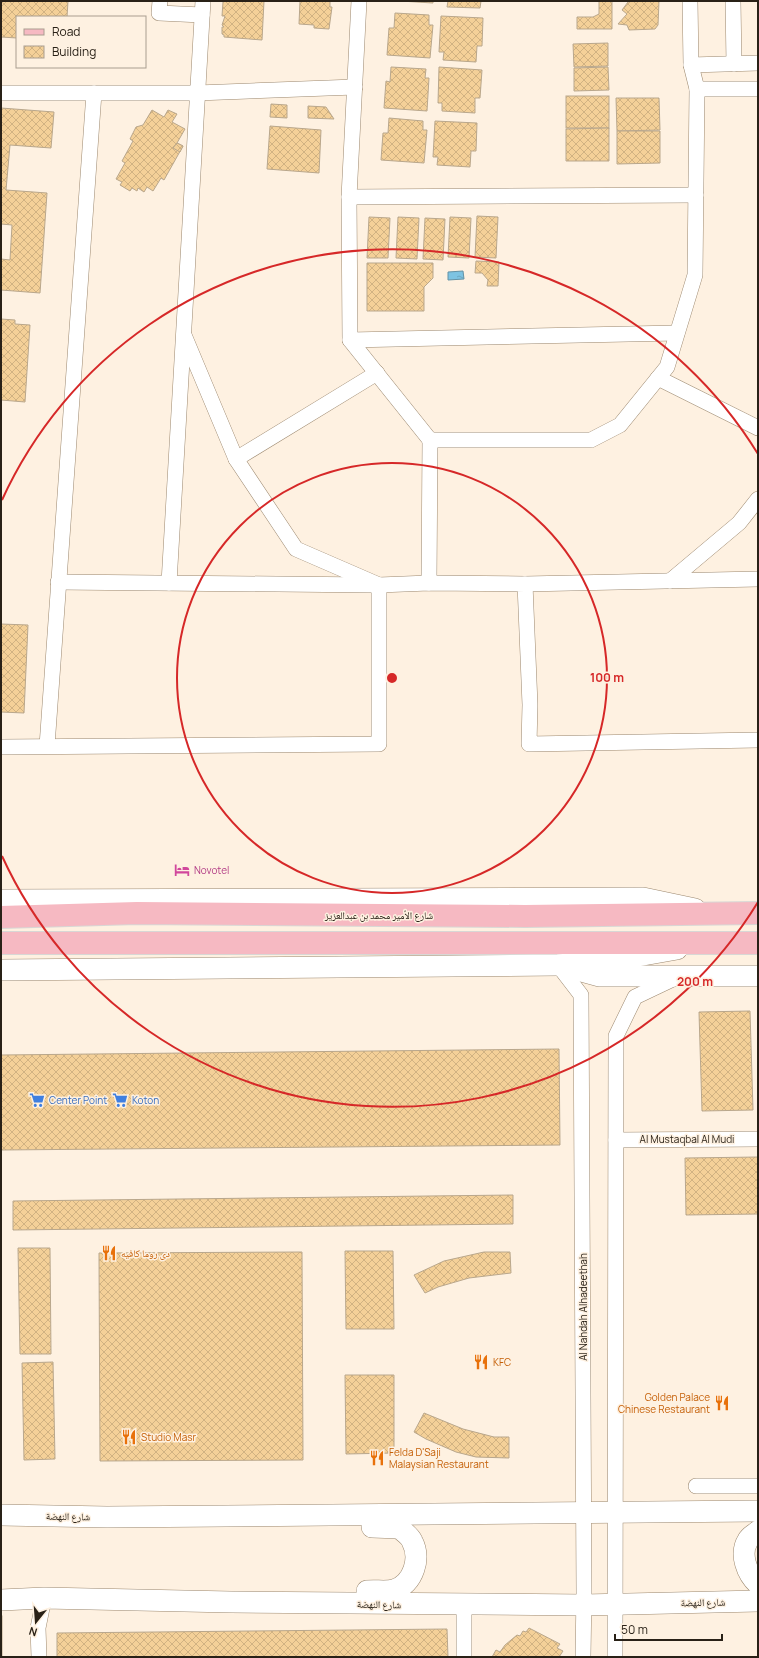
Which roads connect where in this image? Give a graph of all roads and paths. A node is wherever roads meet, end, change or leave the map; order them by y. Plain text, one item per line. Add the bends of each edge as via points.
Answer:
1 (160, 1) edge
2 (359, 1) edge
3 (690, 1) edge
4 (733, 1) edge
5 (203, 8) edge
6 (734, 64) junction
7 (758, 64) edge
8 (691, 65) junction
9 (355, 87) junction
10 (697, 89) junction
11 (758, 89) edge
12 (1, 93) edge
13 (94, 93) junction
14 (197, 93) junction
15 (696, 195) junction
16 (349, 197) junction
17 (183, 332) junction
18 (677, 333) junction
19 (350, 340) junction
20 (377, 373) junction
21 (658, 378) junction
22 (758, 428) edge
23 (430, 440) junction
24 (236, 459) junction
25 (758, 499) edge
26 (758, 579) edge
27 (670, 581) junction
28 (58, 582) junction
29 (169, 583) junction
30 (429, 583) junction
31 (524, 584) junction
32 (379, 585) junction
33 (758, 740) edge
34 (47, 746) junction
35 (1, 747) edge
36 (1, 900) edge
37 (717, 914) junction
38 (758, 914) edge
39 (1, 917) edge
40 (1, 943) edge
41 (717, 943) junction
42 (758, 943) edge
43 (558, 965) junction
44 (1, 970) edge
45 (682, 975) junction
46 (758, 976) edge
47 (758, 1139) edge
48 (616, 1140) junction
49 (696, 1486) dead end
50 (758, 1486) edge
51 (758, 1511) edge
52 (584, 1512) junction
53 (1, 1515) edge
54 (230, 1516) junction
55 (107, 1517) junction
56 (616, 1519) junction
57 (1, 1522) edge
58 (758, 1531) edge
59 (758, 1584) edge
60 (1, 1592) edge
61 (44, 1598) junction
62 (616, 1598) junction
63 (1, 1600) edge
64 (758, 1601) edge
65 (231, 1602) junction
66 (464, 1604) junction
67 (584, 1605) junction
68 (39, 1657) edge
69 (464, 1657) edge
70 (583, 1657) edge
71 (615, 1657) edge

1 - 5 street via 159,13
2 - 9 street
3 - 8 street
4 - 6 street
5 - 14 street
6 - 7 street
6 - 8 street
8 - 10 street
9 - 14 street
9 - 16 street
10 - 11 street
10 - 15 street
12 - 13 street
13 - 14 street
13 - 28 street
14 - 17 street
15 - 16 street
15 - 18 street via 695,275
16 - 19 street
17 - 24 street
17 - 29 street
18 - 19 street
18 - 21 street via 667,367
19 - 20 street
20 - 23 street
20 - 24 street
21 - 22 street
21 - 23 street via 620,425 591,440
23 - 30 street
24 - 32 street via 296,549
25 - 27 street via 739,523
26 - 27 street
27 - 31 street
28 - 29 street
28 - 34 street
29 - 32 street
30 - 31 street
30 - 32 street
31 - 33 street via 530,705 529,744
32 - 34 street via 379,744
34 - 35 street
36 - 37 street via 643,898
37 - 38 main road, شارع الأمير محمد بن عبدالعزيز
37 - 39 main road, شارع الأمير محمد بن عبدالعزيز via 517,916 138,913
40 - 41 main road
41 - 42 main road
41 - 43 street via 615,960
43 - 44 street
43 - 45 street via 598,976
43 - 52 street, Al Nahdah Alhadeethah via 581,995
45 - 46 street
45 - 48 street via 635,997 616,1036
47 - 48 street, Al Mustaqbal Al Mudi
48 - 56 street
49 - 50 street
51 - 56 street, شارع النهضة
52 - 54 street, شارع النهضة
52 - 56 street, شارع النهضة
52 - 67 street, Al Nahdah Alhadeethah
53 - 55 street, شارع النهضة
54 - 55 street, شارع النهضة
54 - 65 street via 302,1525 399,1528 412,1540 416,1555 414,1572 405,1584 394,1590 264,1594
55 - 57 street
56 - 62 street
58 - 59 street via 748,1539 745,1549 746,1568
60 - 61 street
61 - 63 street, شارع النهضة
61 - 65 street, شارع النهضة
61 - 68 street via 38,1628
62 - 64 street, شارع النهضة
62 - 67 street, شارع النهضة
62 - 71 street
65 - 66 street, شارع النهضة
66 - 67 street, شارع النهضة
66 - 69 street
67 - 70 street, Al Nahdah Alhadeethah

